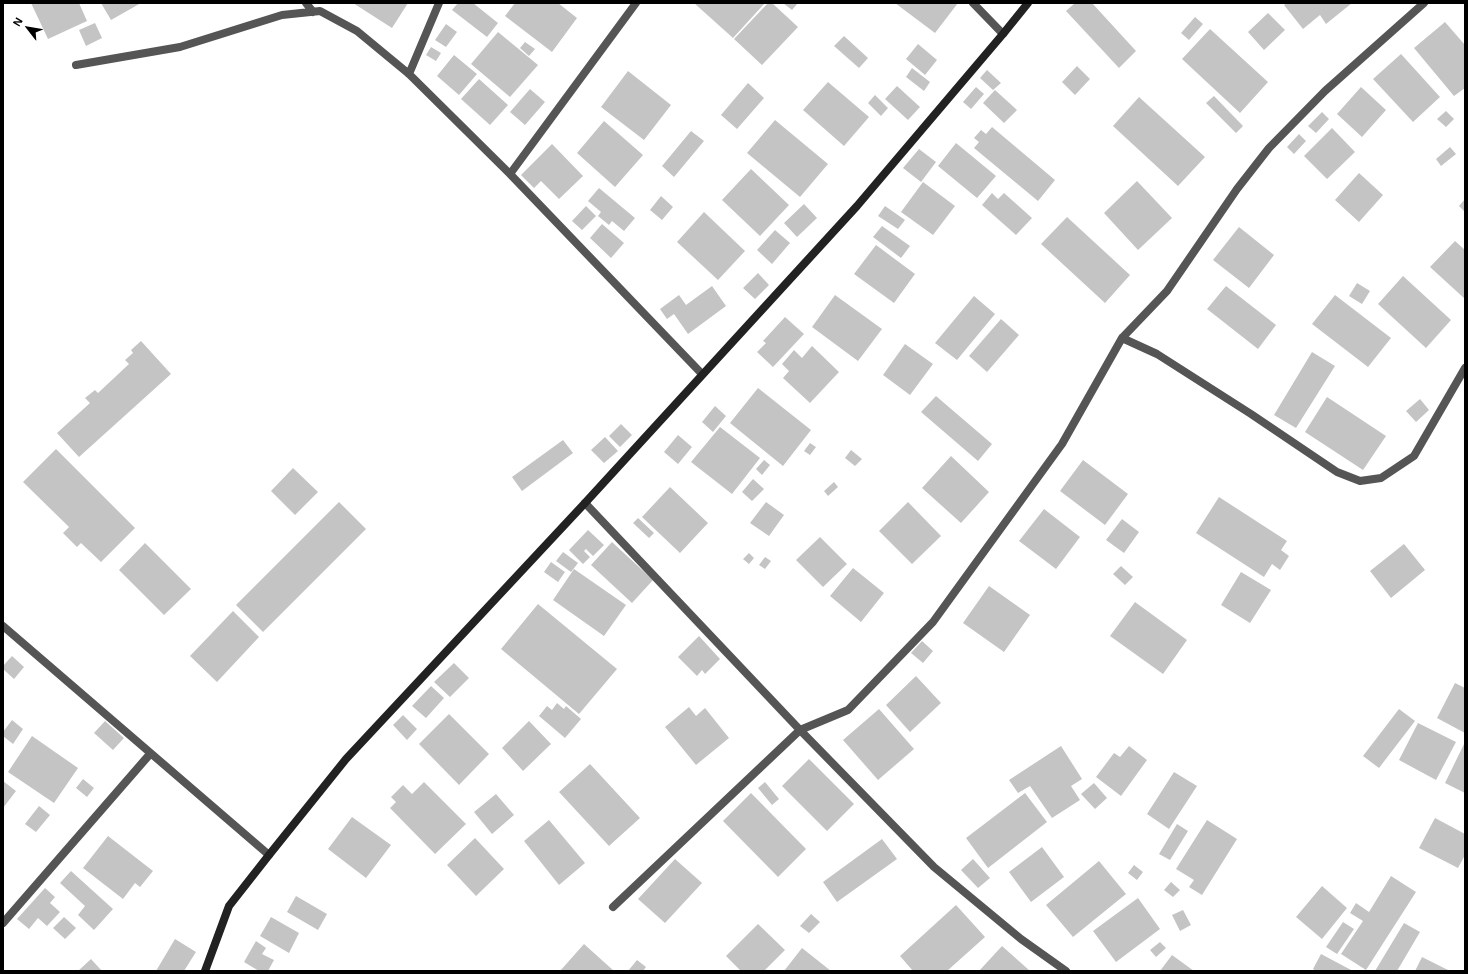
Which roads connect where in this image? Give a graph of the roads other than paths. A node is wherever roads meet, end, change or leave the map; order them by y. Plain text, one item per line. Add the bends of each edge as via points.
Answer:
1 (306, 3) edge
2 (439, 3) edge
3 (636, 3) edge
4 (973, 3) edge
5 (1028, 3) edge
6 (1424, 3) edge
7 (313, 12) junction
8 (1003, 34) junction
9 (76, 66) dead end
10 (409, 74) junction
11 (510, 174) junction
12 (1122, 338) junction
13 (1465, 368) edge
14 (702, 374) junction
15 (585, 503) junction
16 (3, 626) edge
17 (800, 730) junction
18 (150, 754) junction
19 (269, 855) junction
20 (613, 907) dead end
21 (3, 923) edge
22 (205, 971) edge
23 (1066, 971) edge

1 - 7 street
2 - 10 street
3 - 11 street
4 - 8 street
5 - 8 street
6 - 12 street via 1325,91 1269,148 1237,189 1167,291
7 - 9 street via 282,15 180,47
7 - 10 street via 320,11 358,32
8 - 14 street via 857,206
10 - 11 street
11 - 14 street
12 - 13 street via 1157,354 1337,472 1360,481 1381,478 1414,456
12 - 17 street via 1062,444 933,622 848,710
14 - 15 street
15 - 17 street
15 - 19 street via 346,759
16 - 18 street
17 - 20 street
17 - 23 street via 934,867 1021,939
18 - 19 street
18 - 21 street
19 - 22 street via 229,906

